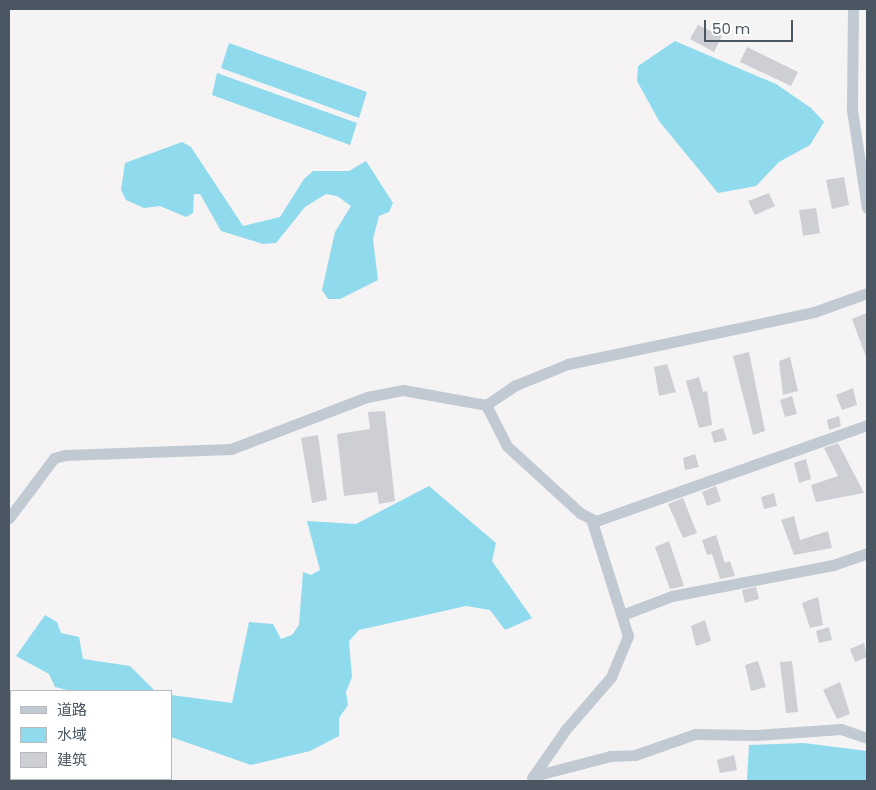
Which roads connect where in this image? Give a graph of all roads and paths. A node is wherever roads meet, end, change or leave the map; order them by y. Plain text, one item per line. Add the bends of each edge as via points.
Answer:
1 (853, 9) edge
2 (867, 208) edge
3 (867, 293) edge
4 (486, 405) junction
5 (867, 425) edge
6 (9, 518) edge
7 (592, 519) junction
8 (867, 553) edge
9 (622, 615) junction
10 (867, 738) edge
11 (532, 778) edge

1 - 2 street via 852,110
3 - 4 street via 814,312 581,360 516,385
4 - 6 street via 403,390 367,397 231,449 65,455 54,458
4 - 7 street via 508,446
5 - 7 street via 764,465 601,520
7 - 9 street
8 - 9 street via 833,565 672,596
9 - 11 street via 628,636 611,677 566,729
10 - 11 street via 841,729 756,735 695,734 635,754

